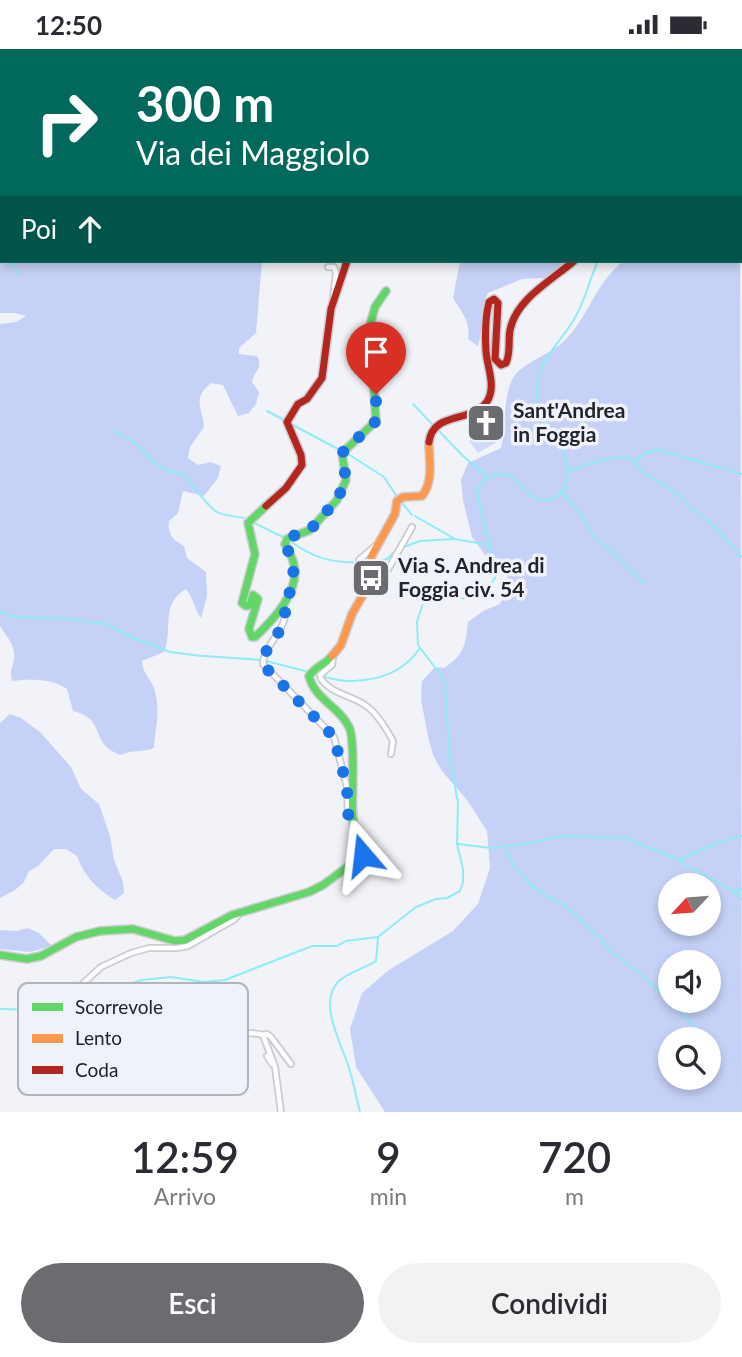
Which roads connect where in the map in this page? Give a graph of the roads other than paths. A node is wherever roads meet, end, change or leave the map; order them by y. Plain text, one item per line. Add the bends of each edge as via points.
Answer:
1 (346, 263) edge
2 (572, 263) edge
3 (328, 267) dead end
4 (386, 292) dead end
5 (333, 304) junction
6 (412, 527) dead end
7 (378, 544) junction
8 (359, 560) dead end
9 (372, 569) junction
10 (283, 605) junction
11 (333, 656) junction
12 (391, 754) dead end
13 (353, 823) junction
14 (238, 915) junction
15 (0, 955) edge
16 (85, 983) edge
17 (248, 1034) edge
18 (263, 1035) junction
19 (267, 1056) dead end
20 (290, 1064) dead end
21 (275, 1067) junction
22 (281, 1112) edge

1 - 5 street
2 - 7 street via 519,307 510,329 509,358 501,365 495,359 498,303 494,299 489,302 486,353 490,396 474,412 434,428 429,437 427,490 422,496 400,499
3 - 5 street via 334,267 336,273
4 - 10 street via 370,325 376,421 342,453 346,480 337,500 310,530 287,538 285,544 295,566 292,590
5 - 10 street via 321,378 287,422 302,465 286,488 248,523 255,554 242,603 250,605 253,595 258,599 249,629 252,636 272,621
6 - 9 street via 389,569 382,574
7 - 8 street
7 - 9 street via 371,557
9 - 11 street via 366,593
10 - 13 street via 286,613 281,628 264,653 263,664 334,737
11 - 12 street via 332,665 320,675 322,681 373,711 393,741
11 - 13 street via 312,671 309,683 351,730
13 - 14 street via 363,855 353,864 309,892
14 - 15 street via 185,940 133,929 100,930 41,956
14 - 16 street via 188,946 140,949 105,965
17 - 18 street
18 - 20 street via 271,1037
18 - 21 street
19 - 21 street
21 - 22 street

